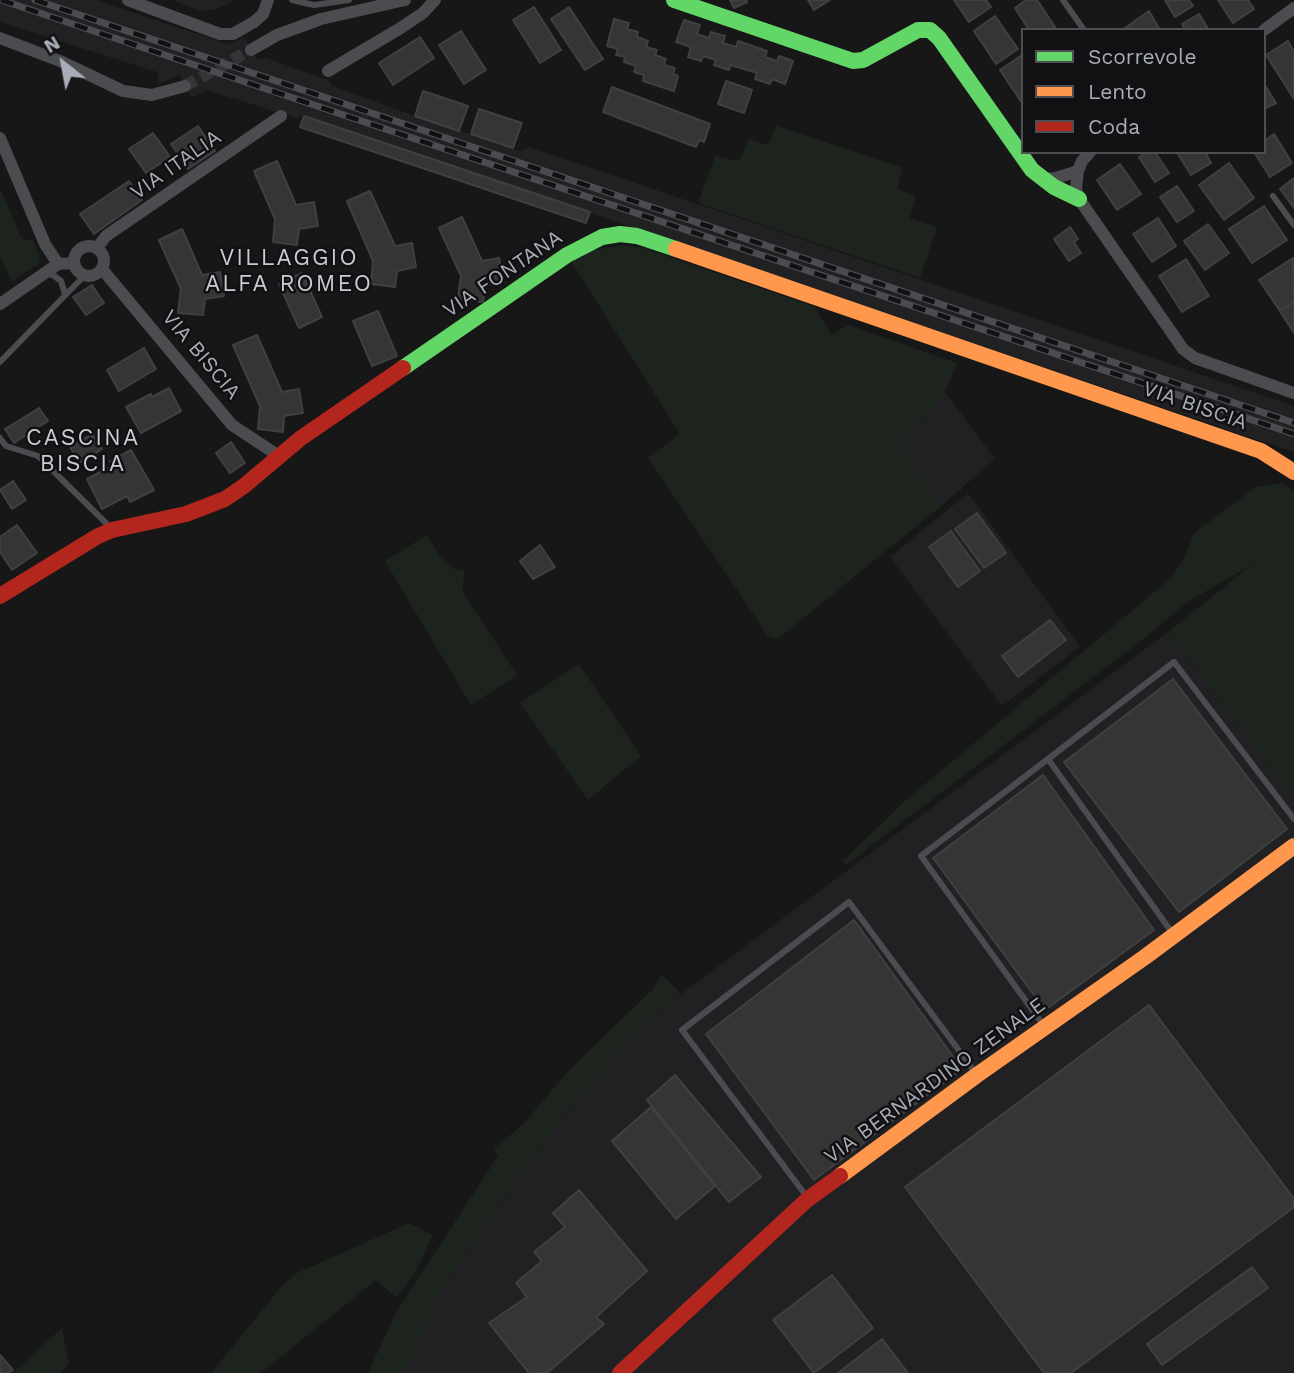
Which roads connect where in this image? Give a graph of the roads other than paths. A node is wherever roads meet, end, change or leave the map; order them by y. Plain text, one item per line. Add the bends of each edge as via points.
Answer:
1 (128, 0) edge
2 (268, 0) edge
3 (292, 0) edge
4 (349, 0) edge
5 (405, 0) edge
6 (435, 0) edge
7 (674, 0) edge
8 (1063, 0) edge
9 (1294, 8) edge
10 (1083, 28) edge
11 (1266, 29) edge
12 (0, 38) edge
13 (251, 50) tunnel mouth
14 (328, 71) dead end
15 (185, 86) tunnel mouth
16 (281, 116) dead end
17 (0, 138) edge
18 (1088, 154) edge
19 (1078, 171) junction
20 (1042, 178) junction
21 (1273, 196) dead end
22 (1079, 199) junction
23 (1294, 225) edge
24 (97, 248) junction
25 (74, 263) junction
26 (58, 264) junction
27 (102, 269) junction
28 (42, 274) junction
29 (84, 276) junction
30 (65, 294) junction
31 (0, 304) edge
32 (0, 362) edge
33 (1079, 387) joint
34 (1294, 393) edge
35 (0, 438) edge
36 (279, 456) junction
37 (1294, 472) edge
38 (112, 530) junction
39 (0, 596) edge
40 (1048, 759) junction
41 (1294, 819) edge
42 (1294, 846) edge
43 (1175, 936) junction
44 (1045, 1027) junction
45 (977, 1075) junction
46 (808, 1199) junction
47 (620, 1373) edge

1 - 2 street via 220,34 233,34 254,22
3 - 4 lane via 314,5
5 - 13 street via 310,23
6 - 14 street via 415,18
7 - 20 street via 853,61 918,30 930,30 1027,164
8 - 10 lane
9 - 11 street
12 - 15 street via 123,91 152,94
16 - 24 street, VIA ITALIA via 107,236
17 - 26 street
18 - 19 street
19 - 20 street
19 - 22 street
20 - 22 street
21 - 23 lane
22 - 34 street via 1189,355
24 - 25 street via 78,250
24 - 27 street via 103,255
25 - 26 street
25 - 29 street
26 - 28 street
27 - 29 street via 94,276
27 - 36 street, VIA BISCIA via 232,425
28 - 30 lane via 61,281
28 - 31 street
29 - 30 lane
30 - 32 lane
33 - 36 street, VIA FONTANA via 620,234 602,237 567,255
33 - 37 street, VIA BISCIA via 1261,451
35 - 38 lane via 6,446 38,456
36 - 38 street, VIA FONTANA via 244,486 208,507
38 - 39 street, VIA FONTANA
40 - 41 lane via 1174,662
40 - 43 lane
40 - 44 lane via 921,856
42 - 43 street, VIA BERNARDINO ZENALE
43 - 44 street, VIA BERNARDINO ZENALE
44 - 45 street, VIA BERNARDINO ZENALE
45 - 46 street, VIA BERNARDINO ZENALE
45 - 46 lane via 849,902 682,1030
46 - 47 street, VIA BERNARDINO ZENALE

